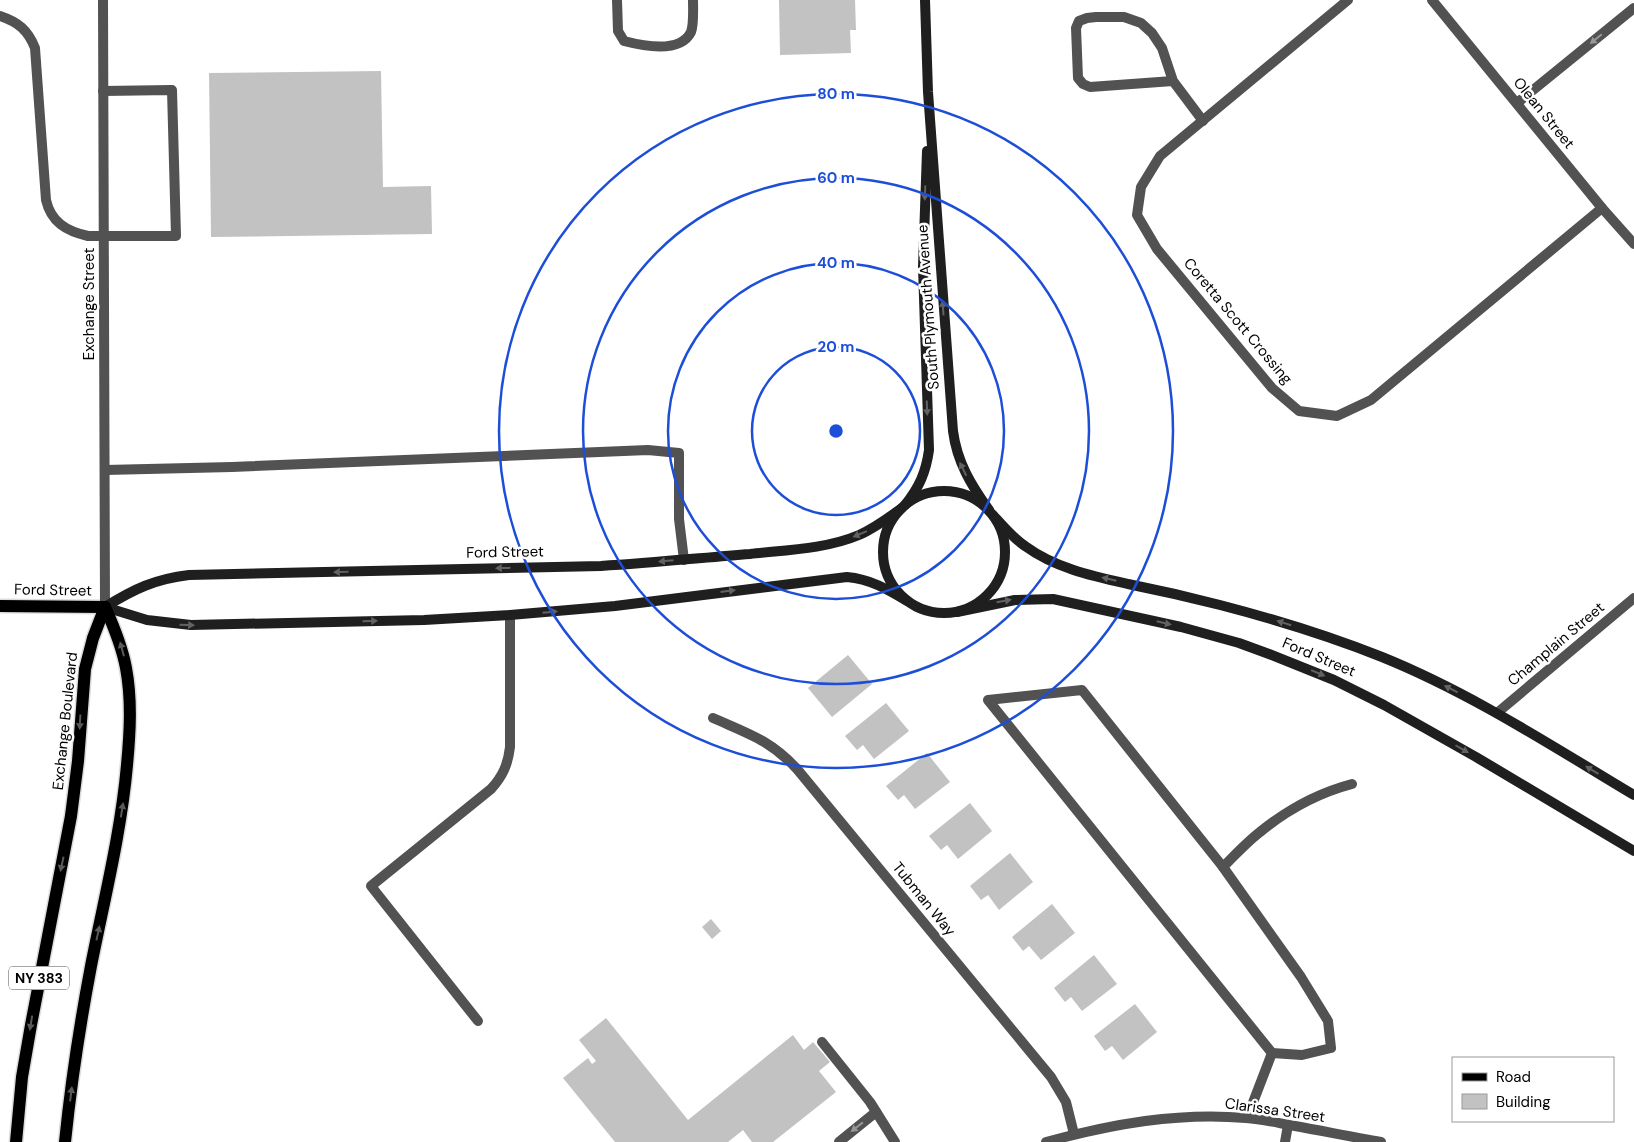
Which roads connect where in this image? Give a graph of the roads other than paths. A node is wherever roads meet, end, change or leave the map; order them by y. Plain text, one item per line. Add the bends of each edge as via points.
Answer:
1 (103, 0) edge
2 (617, 0) edge
3 (693, 0) edge
4 (925, 0) edge
5 (1348, 0) edge
6 (1432, 0) edge
7 (1634, 8) edge
8 (0, 16) edge
9 (1173, 81) junction
10 (103, 91) junction
11 (928, 92) junction
12 (1517, 103) junction
13 (1203, 121) junction
14 (1602, 208) junction
15 (103, 236) junction
16 (1634, 244) edge
17 (105, 470) junction
18 (903, 506) junction
19 (991, 512) junction
20 (684, 560) junction
21 (1634, 598) edge
22 (907, 601) junction
23 (2, 606) edge
24 (106, 607) junction
25 (957, 612) junction
26 (510, 615) junction
27 (1497, 713) junction
28 (713, 718) dead end
29 (1352, 784) dead end
30 (1634, 795) edge
31 (1634, 851) edge
32 (1224, 867) junction
33 (478, 1021) dead end
34 (822, 1042) dead end
35 (1272, 1054) junction
36 (876, 1112) junction
37 (1247, 1118) junction
38 (1288, 1125) junction
39 (1074, 1134) junction
40 (16, 1142) edge
41 (65, 1142) edge
42 (839, 1142) edge
43 (895, 1142) edge
44 (1046, 1142) edge
45 (1285, 1142) edge
46 (1381, 1142) edge

1 - 10 street, Exchange Street
2 - 3 street via 618,30 624,41 646,47 677,45 687,36 691,31
4 - 11 main road, South Plymouth Avenue
5 - 13 street, Coretta Scott Crossing
6 - 12 street, Olean Street
7 -> 12 street
8 - 15 street via 24,28 35,48 48,210 63,227 74,233
9 - 9 street via 1162,48 1141,23 1124,17 1079,21 1076,28 1078,78 1082,84 1090,87
9 - 13 street
10 - 15 street, Exchange Street
10 - 15 street via 172,90 176,236
11 -> 18 main road, South Plymouth Avenue via 923,267 929,450 921,481
19 -> 11 main road, South Plymouth Avenue via 962,467 952,431
12 - 14 street, Olean Street
13 - 14 street, Coretta Scott Crossing via 1160,156 1141,187 1137,215 1157,248 1272,388 1299,411 1336,416 1371,400
14 - 16 street, Olean Street
15 - 17 street, Exchange Street
17 - 20 street via 648,450 679,453 679,519
17 - 24 street, Exchange Street
18 - 19 main road via 924,494 949,491 970,496
18 -> 20 main road, Ford Street via 869,530 835,542 798,549
18 - 22 main road via 889,525 882,555 888,577
19 - 25 main road via 1000,528 1005,550 1000,577 991,592 977,604
27 -> 19 main road, Ford Street via 1381,657 1298,628 1219,604 1067,568 1024,546
20 -> 24 main road, Ford Street via 549,567 189,575 151,582
21 - 27 street, Champlain Street
22 - 25 main road via 928,612
26 -> 22 main road, Ford Street via 615,606 837,577 867,580
23 - 24 main road, Ford Street
24 -> 26 main road, Ford Street via 139,618 177,624 424,620
24 -> 40 main road, Exchange Boulevard / NY 383 via 85,669 72,806 22,1077
41 -> 24 main road, NY 383 via 80,1025 114,858 130,743 130,700 123,654
25 -> 31 main road, Ford Street via 1015,600 1052,599 1239,643 1334,680 1384,705
26 - 33 street via 510,747 503,774 491,789 371,886
30 -> 27 main road, Ford Street
28 - 39 street, Tubman Way via 759,738 797,769 1051,1077 1066,1102
29 - 32 street via 1328,790 1302,803 1259,832
32 - 35 street via 1328,1021 1331,1048 1302,1055
32 - 35 street via 1082,690 988,700
34 - 36 street
35 - 37 street
36 -> 42 street
36 - 43 street
37 - 38 street, Clarissa Street
37 - 39 street, Clarissa Street via 1190,1116
38 - 45 street
38 - 46 street, Clarissa Street
39 - 44 street, Clarissa Street

